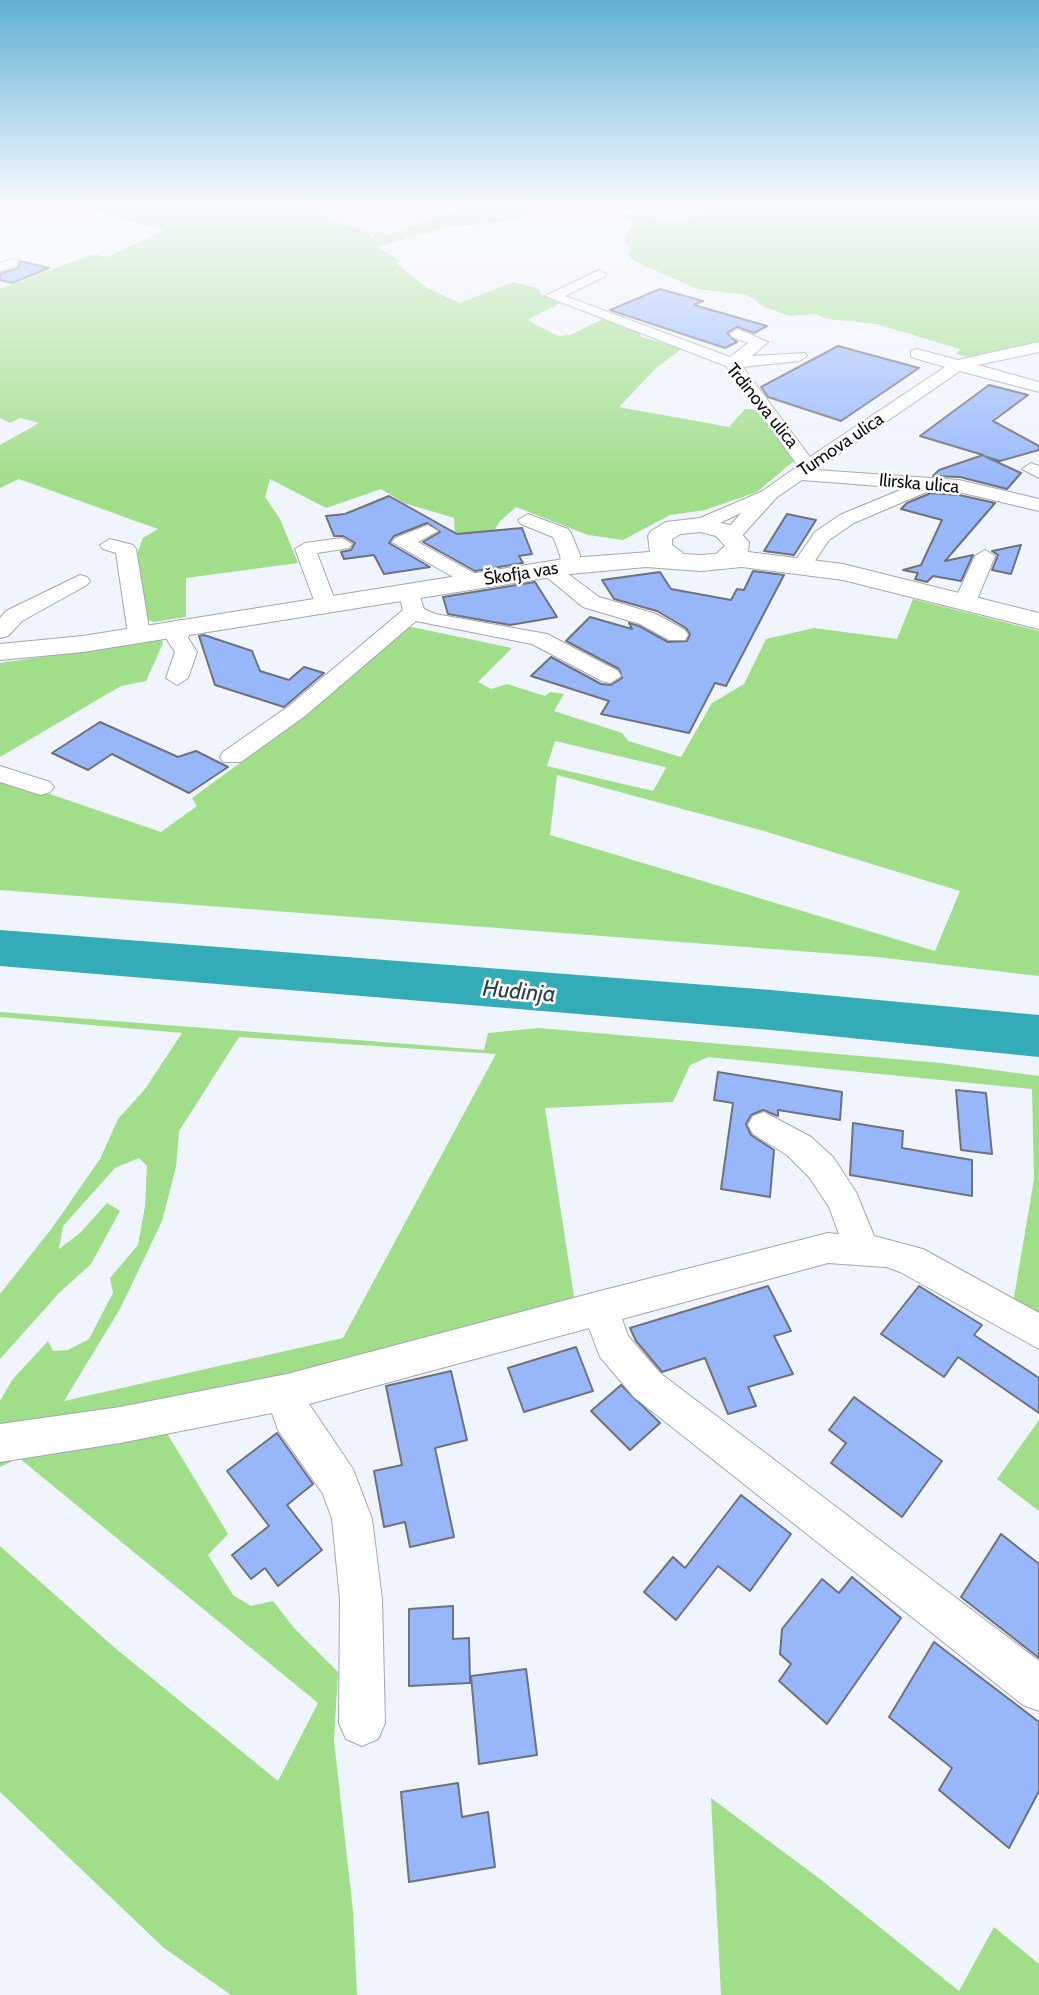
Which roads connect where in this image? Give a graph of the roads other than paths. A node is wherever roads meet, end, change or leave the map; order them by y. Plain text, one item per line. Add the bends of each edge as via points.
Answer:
1 (558, 298) edge
2 (738, 334) dead end
3 (1039, 347) edge
4 (918, 354) dead end
5 (799, 356) dead end
6 (732, 363) junction
7 (958, 365) junction
8 (1039, 387) edge
9 (803, 470) junction
10 (935, 483) junction
11 (769, 493) junction
12 (1039, 505) edge
13 (528, 520) dead end
14 (700, 525) junction
15 (428, 531) dead end
16 (342, 544) dead end
17 (110, 545) dead end
18 (731, 545) junction
19 (666, 550) junction
20 (985, 556) dead end
21 (805, 561) junction
22 (560, 568) junction
23 (843, 572) junction
24 (80, 581) dead end
25 (474, 581) junction
26 (407, 602) junction
27 (965, 602) junction
28 (325, 603) junction
29 (1039, 621) edge
30 (181, 627) junction
31 (0, 631) edge
32 (139, 634) junction
33 (677, 635) dead end
34 (0, 652) edge
35 (610, 676) dead end
36 (177, 678) dead end
37 (232, 757) dead end
38 (0, 774) edge
39 (41, 787) dead end
40 (764, 1125) dead end
41 (857, 1248) junction
42 (600, 1307) junction
43 (1039, 1333) edge
44 (287, 1392) junction
45 (0, 1443) edge
46 (1039, 1689) edge
47 (362, 1723) dead end

1 - 6 street, Trdinova ulica
2 - 6 street via 760,342
3 - 7 street, Tumova ulica
4 - 7 street
5 - 6 street
6 - 9 street, Trdinova ulica
7 - 8 street
7 - 9 street, Tumova ulica
9 - 10 street, Ilirska ulica
9 - 11 street, Tumova ulica
10 - 12 street, Ilirska ulica
10 - 21 street via 847,519 822,536
11 - 14 street
11 - 18 street, Tumova ulica
13 - 22 street via 561,533 570,555
14 - 18 main road
14 - 19 main road via 675,527 660,536
15 - 25 street via 402,542
16 - 28 street via 305,549
17 - 32 street via 126,549
18 - 19 main road, Škofja vas via 701,563
18 - 21 main road
18 - 23 main road, Škofja vas
19 - 22 main road, Škofja vas
20 - 27 street
21 - 23 main road
22 - 25 main road, Škofja vas
22 - 33 street via 572,589 591,602 648,619
23 - 27 main road, Škofja vas
24 - 31 street via 14,616
25 - 26 main road, Škofja vas
26 - 28 main road, Škofja vas
26 - 35 street via 429,619 539,639
26 - 37 street via 297,710
27 - 29 main road, Škofja vas
28 - 30 main road, Škofja vas
30 - 32 main road, Škofja vas
30 - 36 street via 177,638 186,652
32 - 34 main road, Škofja vas
38 - 39 street
40 - 41 street via 799,1146 821,1167 844,1202
41 - 42 street via 828,1248 786,1257
41 - 43 street via 911,1260
42 - 44 street
42 - 46 street via 613,1345 647,1385
44 - 45 street via 120,1426
44 - 47 street via 292,1417 339,1483 352,1519 361,1599

